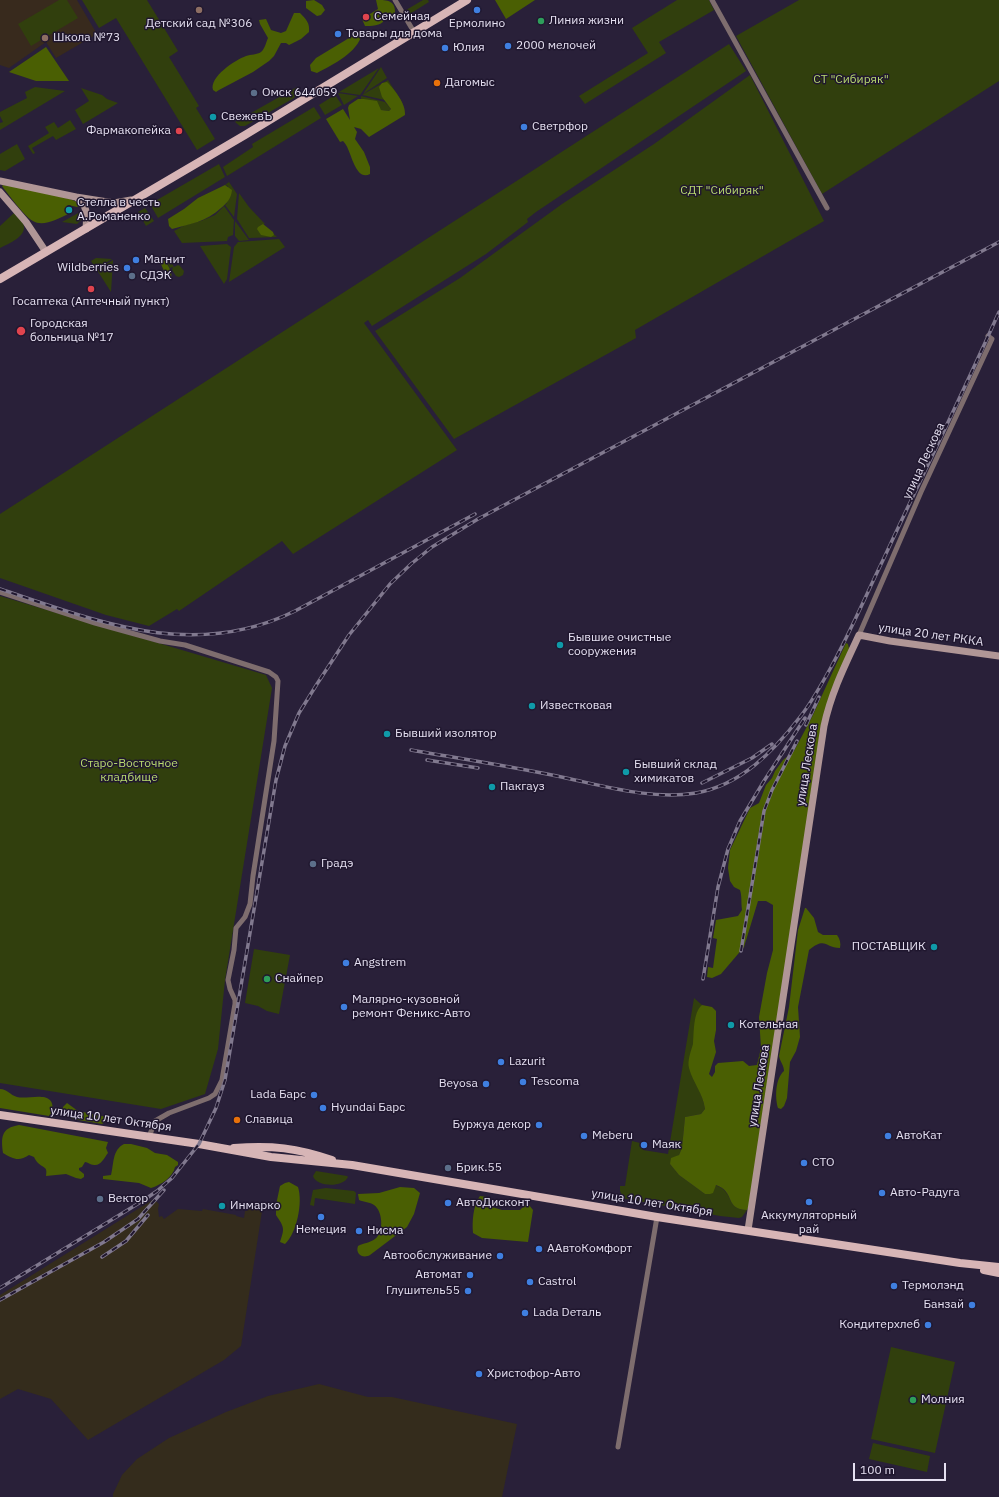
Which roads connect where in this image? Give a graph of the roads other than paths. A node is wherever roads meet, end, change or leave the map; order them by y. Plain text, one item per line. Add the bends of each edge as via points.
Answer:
1 (395, 0) edge
2 (467, 0) edge
3 (712, 0) edge
4 (414, 32) junction
5 (0, 181) edge
6 (0, 192) edge
7 (76, 197) junction
8 (137, 199) junction
9 (827, 208) dead end
10 (86, 228) junction
11 (46, 252) junction
12 (0, 279) edge
13 (988, 336) dead end
14 (0, 592) edge
15 (859, 635) junction
16 (999, 656) edge
17 (0, 1115) edge
18 (149, 1137) junction
19 (657, 1217) junction
20 (748, 1230) junction
21 (960, 1263) junction
22 (999, 1267) edge
23 (999, 1273) edge
24 (618, 1447) dead end

1 - 4 street
2 - 4 main road
3 - 9 street
4 - 8 main road
5 - 7 main road
6 - 11 main road via 26,222
7 - 8 main road via 114,203
7 - 10 main road via 85,206
8 - 10 main road
10 - 11 main road
11 - 12 main road
13 - 15 street, улица Лескова via 992,339 990,345 921,492
14 - 18 street via 108,627 185,645 269,672 278,681 274,741 250,904 245,917 236,928 229,974 228,985 235,1004 222,1080 215,1094 209,1098 155,1121
15 - 16 main road, улица 20 лет РККА
15 - 20 main road, улица Лескова via 832,694 824,726
17 - 18 main road, улица 10 лет Октября
18 - 19 main road, улица 10 лет Октября via 218,1148 290,1148 341,1163
19 - 20 main road, улица 10 лет Октября
19 - 24 street
20 - 21 main road, улица 10 лет Октября
21 - 22 main road, улица 10 лет Октября
21 - 23 main road, улица 10 лет Октября

